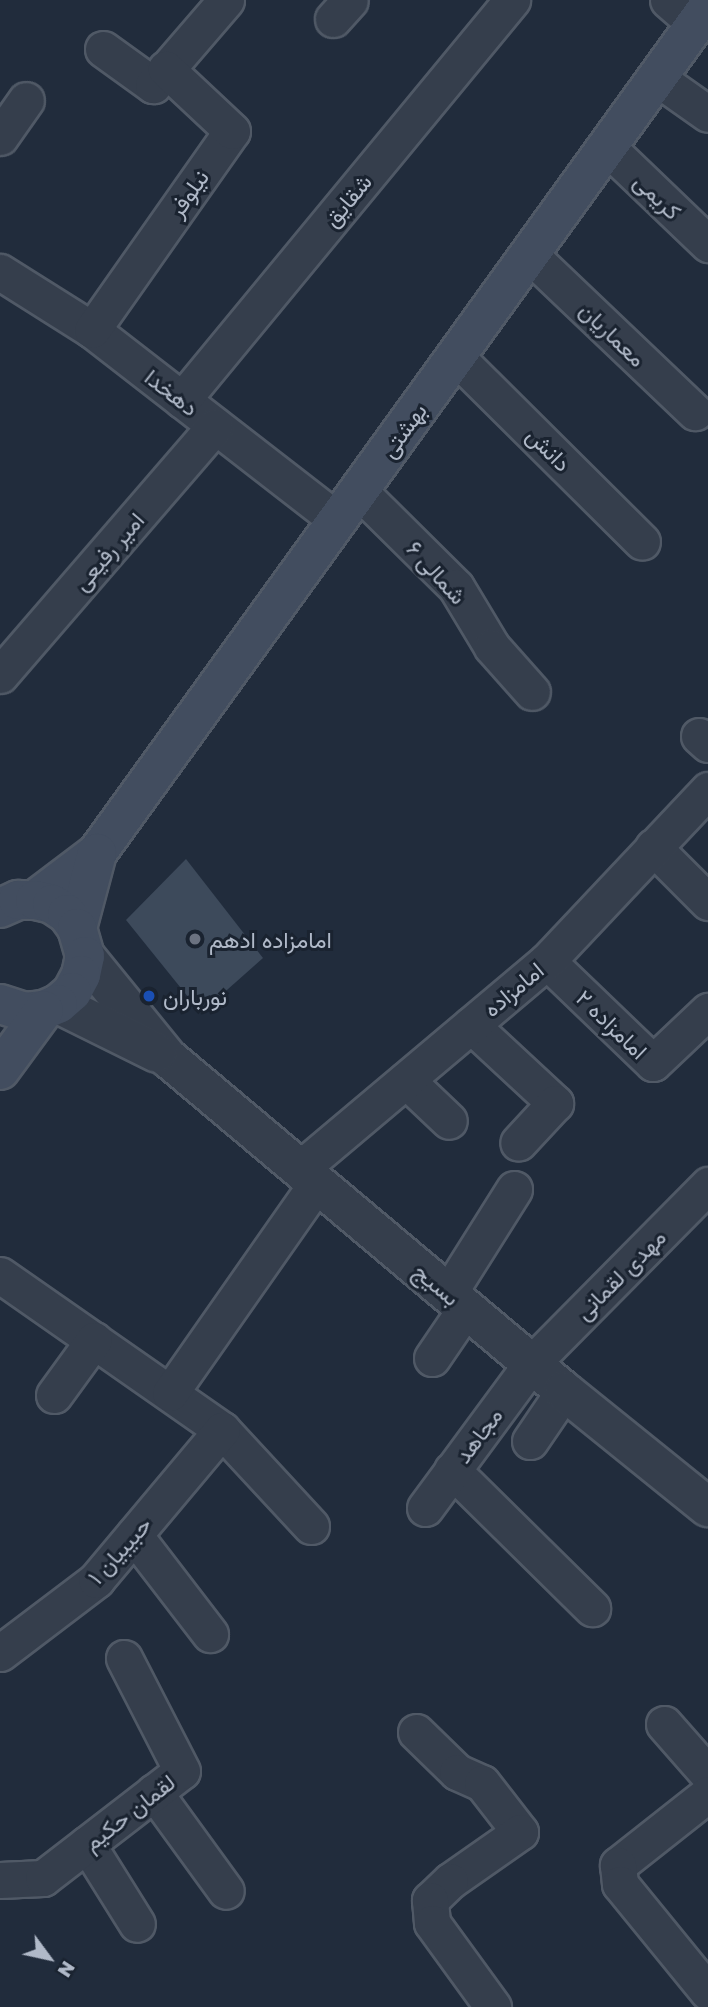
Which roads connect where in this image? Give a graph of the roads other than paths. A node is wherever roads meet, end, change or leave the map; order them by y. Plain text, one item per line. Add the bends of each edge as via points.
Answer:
1 (226, 0) edge
2 (512, 0) edge
3 (691, 10) edge
4 (103, 49) dead end
5 (166, 69) junction
6 (657, 78) junction
7 (26, 100) dead end
8 (708, 114) edge
9 (0, 137) edge
10 (608, 148) junction
11 (708, 244) edge
12 (530, 255) junction
13 (0, 272) edge
14 (92, 330) junction
15 (456, 357) junction
16 (182, 400) junction
17 (695, 412) dead end
18 (215, 426) junction
19 (349, 506) junction
20 (642, 542) dead end
21 (0, 675) edge
22 (532, 692) dead end
23 (708, 790) edge
24 (653, 847) junction
25 (97, 853) junction
26 (708, 902) edge
27 (9, 905) edge
28 (81, 942) junction
29 (547, 961) junction
30 (0, 1004) edge
31 (51, 1007) junction
32 (708, 1011) edge
33 (471, 1025) junction
34 (168, 1058) junction
35 (0, 1070) edge
36 (406, 1080) junction
37 (449, 1121) dead end
38 (518, 1143) dead end
39 (308, 1176) junction
40 (708, 1185) edge
41 (514, 1189) dead end
42 (0, 1275) edge
43 (457, 1301) junction
44 (94, 1340) junction
45 (432, 1358) dead end
46 (531, 1364) junction
47 (564, 1391) junction
48 (170, 1393) junction
49 (54, 1395) dead end
50 (222, 1430) junction
51 (530, 1441) dead end
52 (452, 1470) junction
53 (708, 1507) edge
54 (425, 1508) dead end
55 (311, 1526) dead end
56 (134, 1535) junction
57 (592, 1608) dead end
58 (209, 1634) dead end
59 (0, 1653) edge
60 (124, 1658) dead end
61 (664, 1724) dead end
62 (416, 1732) dead end
63 (708, 1774) edge
64 (154, 1793) junction
65 (708, 1794) edge
66 (87, 1844) junction
67 (0, 1880) edge
68 (226, 1891) dead end
69 (137, 1924) dead end
70 (708, 1992) edge
71 (493, 2007) edge

1 - 5 street
2 - 16 street, شقایق
3 - 6 main road, بهشتی
4 - 5 street via 153,85
5 - 14 street, نیلوفر via 232,131
6 - 8 street
6 - 10 main road, بهشتی
7 - 9 street
10 - 11 street, کریمی
10 - 12 main road, بهشتی
12 - 15 main road, بهشتی
12 - 17 street, معماریان
13 - 14 street, دهخدا
14 - 16 street, دهخدا
15 - 19 main road, بهشتی
15 - 20 street, دانش
16 - 18 street, دهخدا
18 - 19 street, دهخدا
18 - 21 street, امیر رفیعی
19 - 22 street, شمالی ۶ via 456,587 492,647
19 - 25 main road, بهشتی
23 - 24 street, امامزاده
24 - 26 street
24 - 29 street, امامزاده
25 - 27 main road
25 - 28 main road
27 - 28 main road via 52,904 66,914
28 - 31 main road via 81,975 72,992
28 - 34 street
29 - 32 street, امامزاده ۲ via 653,1063
29 - 33 street, امامزاده
30 - 31 main road via 25,1012
31 - 34 street
31 - 35 main road
33 - 36 street, امامزاده
33 - 38 street via 555,1103
34 - 39 street, بسیج
36 - 37 street
36 - 39 street, امامزاده
39 - 43 street, بسیج
39 - 48 street, امامزاده
40 - 46 street, مهدی لقمانی
41 - 43 street
42 - 44 street
43 - 45 street
43 - 46 street, بسیج
44 - 48 street
44 - 49 street
46 - 47 street, بسیج
46 - 52 street, مجاهد
47 - 51 street
47 - 53 street, بسیج
48 - 50 street
50 - 55 street
50 - 56 street, حبیبیان ۱
52 - 54 street, مجاهد
52 - 57 street
56 - 58 street
56 - 59 street, حبیبیان ۱ via 96,1580
60 - 64 street, لقمان حکیم via 182,1771
61 - 63 street
62 - 71 street via 457,1772 482,1783 520,1832 430,1900 432,1923
64 - 66 street, لقمان حکیم
64 - 68 street
65 - 70 street via 618,1865 620,1884
66 - 67 street, لقمان حکیم via 43,1878
66 - 69 street

